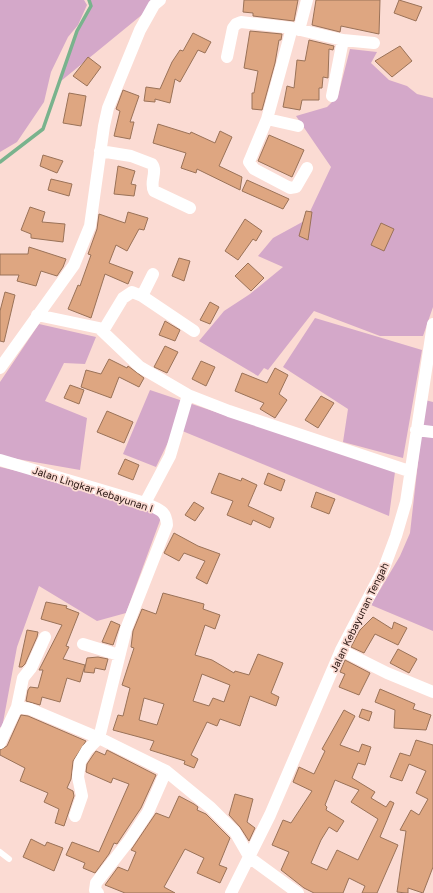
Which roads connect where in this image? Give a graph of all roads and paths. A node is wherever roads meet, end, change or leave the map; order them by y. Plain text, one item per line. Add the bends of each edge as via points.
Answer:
1 (160, 0) edge
2 (307, 0) edge
3 (296, 29) junction
4 (343, 40) junction
5 (374, 43) dead end
6 (227, 56) dead end
7 (332, 96) dead end
8 (267, 119) junction
9 (298, 126) dead end
10 (100, 151) junction
11 (308, 168) dead end
12 (190, 208) dead end
13 (152, 274) dead end
14 (142, 296) junction
15 (37, 315) junction
16 (433, 324) edge
17 (194, 331) dead end
18 (103, 332) junction
19 (0, 368) edge
20 (188, 395) junction
21 (428, 398) edge
22 (416, 430) junction
23 (433, 432) edge
24 (0, 460) edge
25 (410, 471) junction
26 (145, 504) junction
27 (45, 637) dead end
28 (83, 644) dead end
29 (341, 650) junction
30 (119, 655) junction
31 (433, 692) edge
32 (17, 707) junction
33 (99, 738) junction
34 (0, 743) edge
35 (166, 770) junction
36 (75, 816) dead end
37 (0, 852) edge
38 (250, 858) junction
39 (9, 859) dead end
40 (96, 892) edge
41 (231, 893) edge
42 (298, 893) edge

1 - 10 street via 154,5 140,30 108,108
2 - 3 street
3 - 4 street
3 - 6 street via 249,22 236,24
3 - 8 street
4 - 5 street
4 - 7 street
8 - 9 street
8 - 11 street via 250,157 250,166 294,188
10 - 12 street via 131,156 152,164 154,191
10 - 15 street via 90,226 82,247 74,266
13 - 14 street
14 - 17 street
14 - 18 street via 132,292 126,294
15 - 18 street via 81,323 99,328
15 - 19 street
16 - 21 street, Jalan Kebayunan Tengah
18 - 20 street via 140,367
20 - 25 street
20 - 26 street via 170,456
21 - 22 street, Jalan Kebayunan Tengah
22 - 23 street
22 - 25 street, Jalan Kebayunan Tengah
24 - 26 street, Jalan Lingkar Kebayunan I
25 - 29 street, Jalan Kebayunan Tengah via 406,502 384,568
26 - 30 street, Jalan Lingkar Kebayunan I via 164,512 167,525 126,629
27 - 32 street via 31,668 23,678
28 - 30 street
29 - 31 street
29 - 38 street, Jalan Kebayunan Tengah
30 - 33 street, Jalan Lingkar Kebayunan I
32 - 33 street via 30,709
32 - 34 street
33 - 35 street
33 - 36 street via 80,762 78,777 82,796
35 - 38 street via 236,832
35 - 40 street via 148,812 96,882
37 - 39 lane
38 - 41 street, Jalan Kebayunan Tengah
38 - 42 street

